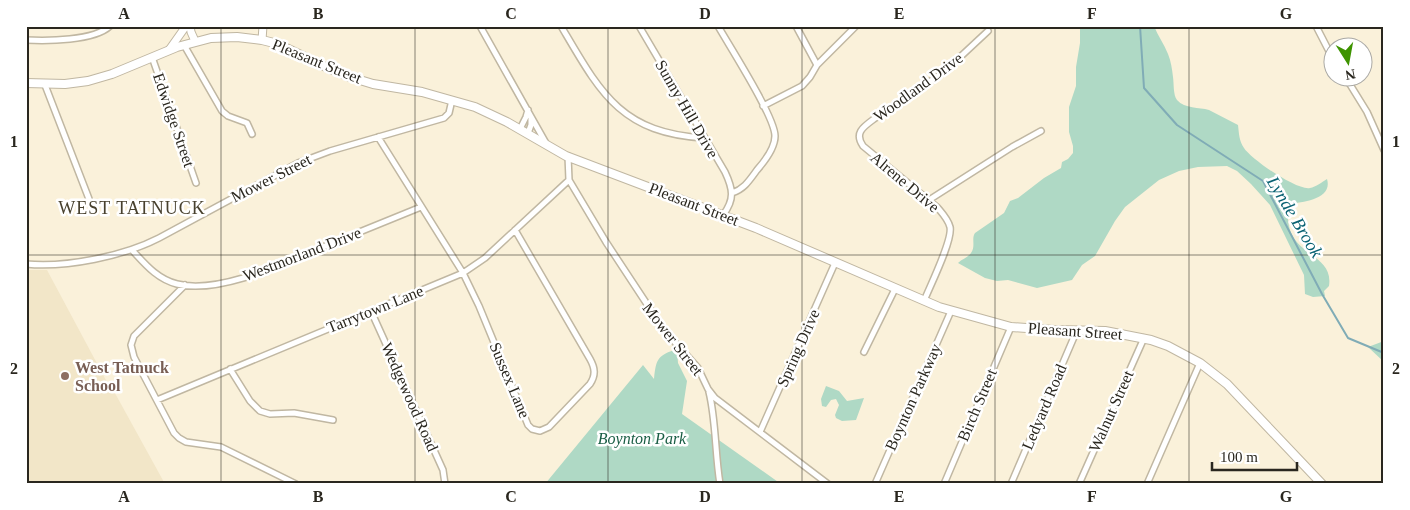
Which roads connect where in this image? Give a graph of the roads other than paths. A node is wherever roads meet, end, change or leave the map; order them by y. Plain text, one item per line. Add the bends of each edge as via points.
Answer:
1 (110, 26) edge
2 (188, 26) edge
3 (263, 26) edge
4 (480, 26) edge
5 (561, 26) edge
6 (639, 26) edge
7 (718, 26) edge
8 (796, 26) edge
9 (856, 26) edge
10 (1316, 26) edge
11 (988, 31) dead end
12 (1322, 38) edge
13 (26, 40) edge
14 (262, 40) junction
15 (195, 41) junction
16 (184, 45) junction
17 (169, 50) junction
18 (152, 57) junction
19 (817, 65) junction
20 (26, 83) edge
21 (45, 85) junction
22 (1352, 88) edge
23 (452, 100) junction
24 (763, 106) junction
25 (528, 109) junction
26 (531, 116) junction
27 (520, 129) junction
28 (1041, 131) dead end
29 (252, 134) dead end
30 (528, 134) junction
31 (378, 137) junction
32 (704, 138) junction
33 (548, 146) junction
34 (863, 146) joint
35 (1384, 150) edge
36 (568, 156) junction
37 (569, 180) junction
38 (196, 183) dead end
39 (732, 193) junction
40 (89, 199) dead end
41 (929, 200) junction
42 (421, 207) junction
43 (723, 215) junction
44 (515, 230) junction
45 (132, 250) junction
46 (835, 263) junction
47 (26, 264) edge
48 (463, 273) junction
49 (185, 285) junction
50 (894, 289) junction
51 (924, 301) junction
52 (371, 311) junction
53 (951, 311) junction
54 (1011, 327) junction
55 (1077, 330) junction
56 (1144, 338) junction
57 (864, 352) dead end
58 (1200, 363) junction
59 (230, 369) junction
60 (708, 389) junction
61 (157, 400) junction
62 (333, 420) dead end
63 (760, 432) junction
64 (296, 484) edge
65 (445, 484) edge
66 (720, 484) edge
67 (828, 484) edge
68 (875, 484) edge
69 (944, 484) edge
70 (1010, 484) edge
71 (1079, 484) edge
72 (1147, 484) edge
73 (1322, 484) edge

1 - 13 street via 72,39
2 - 15 main road
2 - 17 main road
3 - 14 main road
4 - 25 street
5 - 32 street via 601,91 626,115 656,131
6 - 32 street, Sunny Hill Drive
7 - 24 street
8 - 19 street
9 - 19 street
10 - 12 street
11 - 34 street, Woodland Drive via 944,72 863,127 859,132
14 - 15 main road, Pleasant Street via 228,37
14 - 23 main road, Pleasant Street via 285,46 350,77
15 - 16 main road, Pleasant Street
16 - 17 main road, Pleasant Street
16 - 29 street via 222,111 246,123
17 - 18 main road, Pleasant Street
18 - 21 main road, Pleasant Street via 101,78
18 - 38 street, Edwidge Street
19 - 24 street via 802,86
20 - 21 main road, Pleasant Street
21 - 40 street
22 - 35 street
23 - 27 main road, Pleasant Street
23 - 31 street, Mower Street via 449,113 444,118
24 - 39 street via 775,136 774,144 744,188
25 - 26 street
25 - 27 street
26 - 30 street
26 - 33 street
27 - 30 main road, Pleasant Street
28 - 41 street
30 - 33 main road, Pleasant Street
31 - 42 street, Sussex Lane
31 - 45 street, Mower Street via 298,163 153,242
32 - 39 street, Sunny Hill Drive via 725,172
33 - 36 main road, Pleasant Street
34 - 41 street, Alrene Drive
36 - 37 street, Mower Street
36 - 43 main road, Pleasant Street
37 - 44 street, Tarrytown Lane
37 - 60 street, Mower Street via 634,288 664,330 698,368
39 - 43 street via 732,200
41 - 51 street, Alrene Drive via 946,217 951,232
42 - 48 street, Sussex Lane
42 - 49 street, Westmorland Drive via 266,270 222,282
43 - 46 main road, Pleasant Street
44 - 48 street, Tarrytown Lane
44 - 48 street, Sussex Lane via 595,372 592,381 546,429 535,431 528,425
45 - 47 street, Mower Street via 58,264
45 - 49 street, Westmorland Drive via 159,276
46 - 50 main road, Pleasant Street
46 - 63 street, Spring Drive
48 - 52 street, Tarrytown Lane
49 - 61 street via 131,342 133,354
50 - 51 main road, Pleasant Street
50 - 57 street
51 - 53 main road, Pleasant Street
52 - 59 street, Tarrytown Lane
52 - 65 street, Wedgewood Road via 443,470
53 - 54 main road, Pleasant Street
53 - 68 street, Boynton Parkway
54 - 55 main road, Pleasant Street
54 - 69 street, Birch Street
55 - 56 main road, Pleasant Street
55 - 70 street, Ledyard Road
56 - 58 main road, Pleasant Street
56 - 71 street, Walnut Street
58 - 72 street
58 - 73 main road, Pleasant Street via 1227,384
59 - 61 street, Tarrytown Lane
59 - 62 street via 260,411
60 - 63 street, Mower Street via 727,409
60 - 66 street
61 - 64 street via 179,438 190,443 221,447
63 - 67 street, Mower Street

